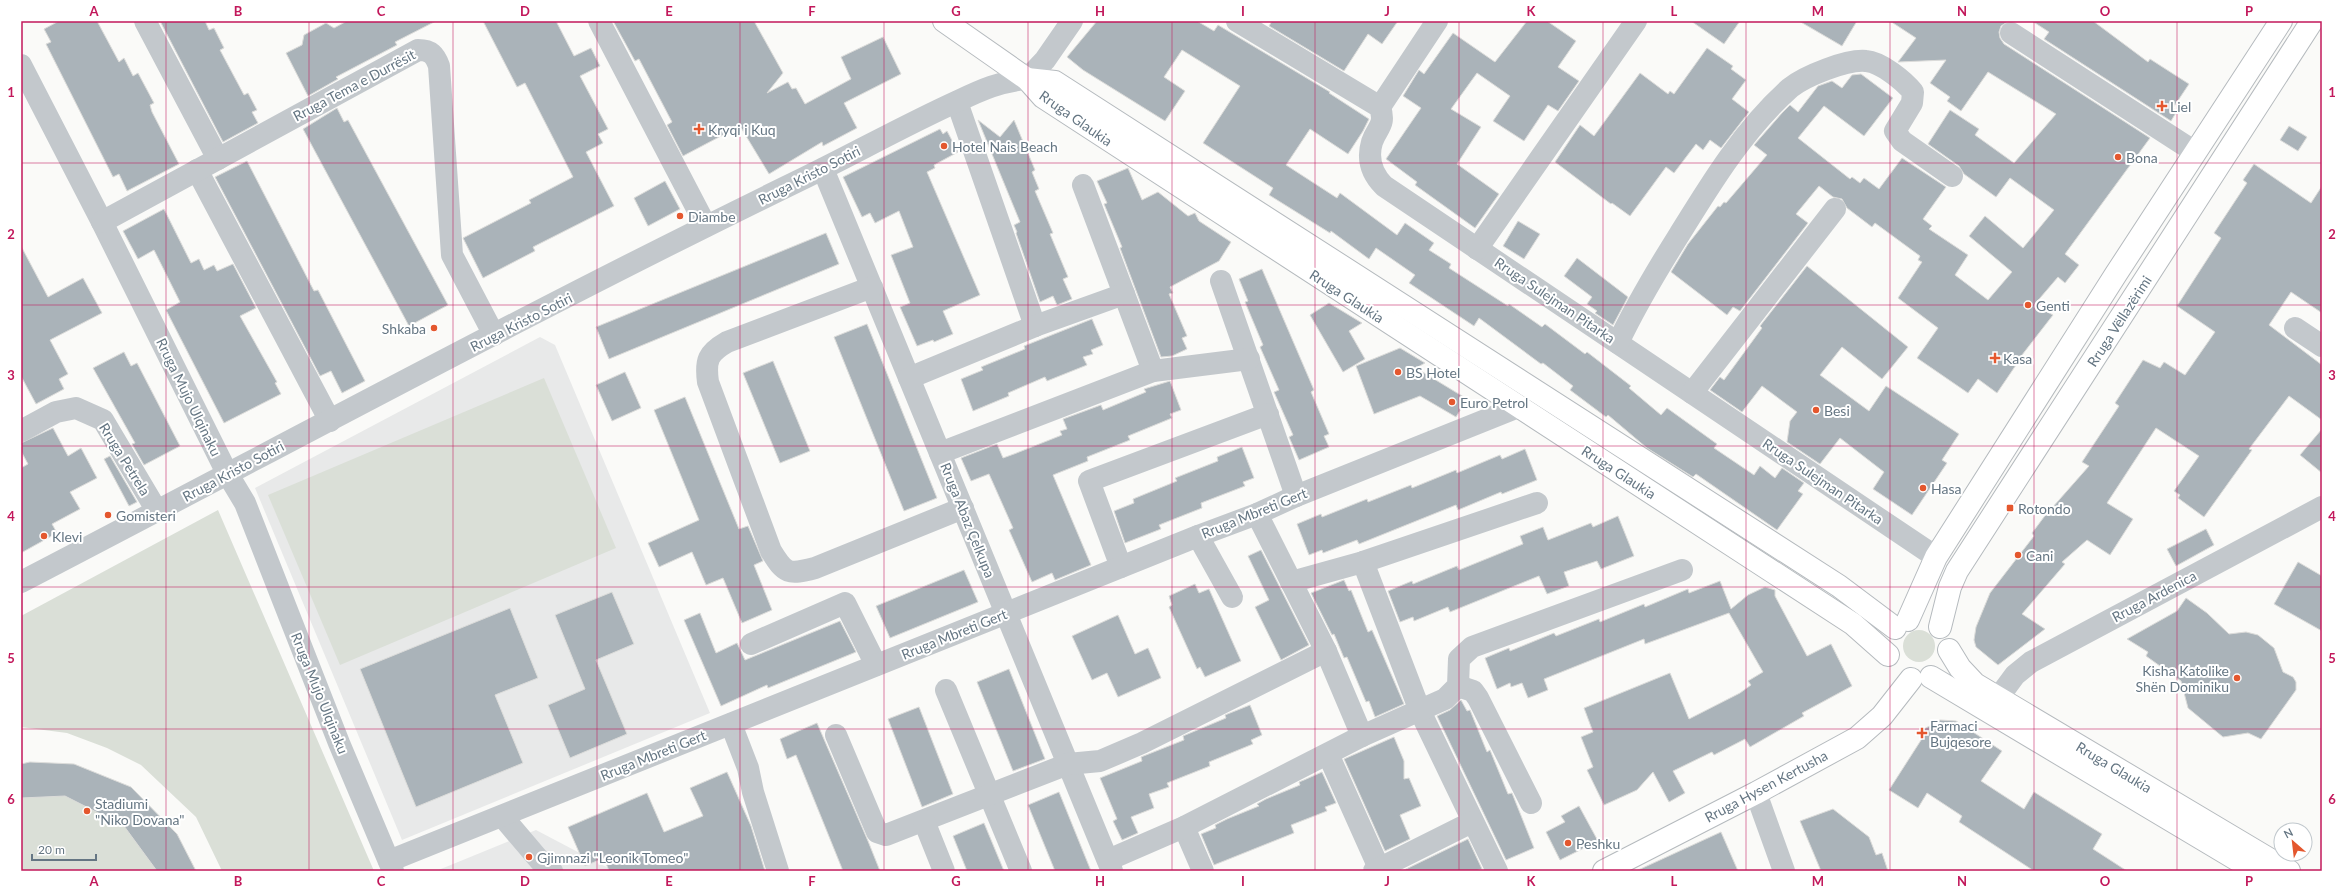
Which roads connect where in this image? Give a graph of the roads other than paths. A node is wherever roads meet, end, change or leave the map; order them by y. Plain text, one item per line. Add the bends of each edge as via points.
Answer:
1 (144, 21) edge
2 (599, 21) edge
3 (944, 21) edge
4 (1072, 21) edge
5 (1437, 21) edge
6 (1636, 21) edge
7 (2281, 21) edge
8 (2312, 21) edge
9 (1240, 22) edge
10 (2011, 34) dead end
11 (21, 65) edge
12 (1027, 79) junction
13 (957, 102) junction
14 (1380, 107) junction
15 (2195, 152) junction
16 (218, 159) junction
17 (823, 169) junction
18 (197, 170) junction
19 (1952, 176) dead end
20 (1083, 185) dead end
21 (1834, 210) dead end
22 (102, 222) junction
23 (706, 226) junction
24 (1477, 249) junction
25 (1221, 281) dead end
26 (872, 287) junction
27 (1124, 294) junction
28 (1035, 326) junction
29 (2295, 328) dead end
30 (494, 335) junction
31 (1618, 343) junction
32 (2322, 346) edge
33 (1249, 359) junction
34 (1153, 371) junction
35 (909, 378) junction
36 (1692, 393) junction
37 (1518, 407) junction
38 (1268, 414) junction
39 (330, 421) junction
40 (21, 430) edge
41 (940, 453) junction
42 (227, 474) junction
43 (1296, 496) junction
44 (1537, 503) dead end
45 (2322, 507) edge
46 (963, 508) junction
47 (156, 511) junction
48 (1257, 514) junction
49 (1198, 536) junction
50 (1936, 557) junction
51 (1363, 562) junction
52 (1121, 567) junction
53 (1682, 570) dead end
54 (21, 582) edge
55 (1291, 582) junction
56 (1232, 597) dead end
57 (1006, 613) junction
58 (1902, 624) junction
59 (1940, 627) junction
60 (752, 644) dead end
61 (1949, 650) junction
62 (1326, 651) junction
63 (1888, 655) junction
64 (876, 665) junction
65 (1921, 678) junction
66 (1458, 686) junction
67 (946, 690) dead end
68 (1998, 698) junction
69 (1420, 711) junction
70 (731, 724) junction
71 (836, 735) dead end
72 (1362, 736) junction
73 (1328, 754) junction
74 (1068, 764) junction
75 (1756, 793) junction
76 (988, 795) junction
77 (1531, 803) dead end
78 (502, 816) junction
79 (924, 821) junction
80 (1472, 822) junction
81 (1184, 827) junction
82 (391, 866) edge
83 (1110, 866) edge
84 (1377, 870) edge
85 (552, 871) edge
86 (778, 871) edge
87 (944, 871) edge
88 (1021, 871) edge
89 (1203, 871) edge
90 (1497, 871) edge
91 (1604, 871) edge
92 (1784, 871) edge
93 (2256, 871) edge
94 (2289, 871) edge

1 - 16 street
2 - 23 street
3 - 12 main road
4 - 12 street via 1045,60
5 - 14 street
6 - 24 street
7 - 15 main road, Rruga Vëllazërimi
8 - 59 main road, Rruga Vëllazërimi via 1957,572
9 - 14 street
10 - 15 street
11 - 22 street, Rruga Mujo Ulqinaku
12 - 13 street, Rruga Kristo Sotiri via 1008,81 983,89
12 - 37 main road, Rruga Glaukia via 1043,97
12 - 58 main road, Rruga Glaukia via 1055,82
13 - 17 street, Rruga Kristo Sotiri via 930,113
13 - 28 street
14 - 24 street, Rruga Sulejman Pitarka via 1383,117 1378,134 1372,142 1370,164 1374,176 1384,186
15 - 50 main road, Rruga Vëllazërimi
16 - 18 street, Rruga Tema e Durrësit
16 - 30 street, Rruga Tema e Durrësit via 418,50 432,53 439,66 452,255
17 - 23 street, Rruga Kristo Sotiri
17 - 26 street, Rruga Abaz Çelkupa
18 - 22 street, Rruga Tema e Durrësit
18 - 39 street
19 - 31 street via 1902,141 1895,131 1912,103 1913,92 1906,83 1889,70 1867,60 1822,70 1791,87 1728,159 1660,263
20 - 27 street
21 - 36 street
22 - 42 street, Rruga Mujo Ulqinaku
23 - 30 street, Rruga Kristo Sotiri
24 - 31 street, Rruga Sulejman Pitarka
25 - 33 street
26 - 35 street, Rruga Abaz Çelkupa
26 - 46 street via 727,342 714,350 706,365 708,382 771,551 781,567 795,573 815,568
27 - 28 street
27 - 34 street
28 - 35 street
29 - 32 street
30 - 39 street, Rruga Kristo Sotiri
31 - 36 street, Rruga Sulejman Pitarka
33 - 34 street
33 - 38 street
34 - 41 street
35 - 41 street, Rruga Abaz Çelkupa
36 - 50 street, Rruga Sulejman Pitarka
37 - 43 street, Rruga Mbreti Gert
37 - 63 main road, Rruga Glaukia via 1853,624
38 - 43 street
38 - 52 street via 1089,481
39 - 42 street, Rruga Kristo Sotiri
40 - 47 street, Rruga Petrela via 56,412 76,408 103,420
41 - 46 street, Rruga Abaz Çelkupa
42 - 47 street, Rruga Kristo Sotiri
42 - 82 street, Rruga Mujo Ulqinaku via 244,503 339,743
43 - 48 street, Rruga Mbreti Gert
44 - 51 street
45 - 68 street, Rruga Ardenica via 2031,662 2014,674
46 - 57 street, Rruga Abaz Çelkupa
47 - 54 street, Rruga Kristo Sotiri
48 - 49 street, Rruga Mbreti Gert
48 - 55 street
49 - 52 street, Rruga Mbreti Gert
49 - 56 street
50 - 58 main road, Rruga Vëllazërimi
51 - 55 street
51 - 69 street
52 - 57 street, Rruga Mbreti Gert
53 - 66 street via 1472,647 1459,659
55 - 62 street
57 - 64 street, Rruga Mbreti Gert
57 - 74 street, Rruga Abaz Çelkupa
58 - 59 main road via 1928,620
58 - 63 main road via 1889,638
59 - 61 main road via 1948,640
60 - 64 street via 845,603
61 - 65 main road via 1944,667
61 - 68 main road, Rruga Glaukia via 1965,676
62 - 72 street
62 - 74 street via 1142,743 1100,761
63 - 65 main road via 1896,671
64 - 70 street, Rruga Mbreti Gert
65 - 75 main road, Rruga Hysen Kertusha via 1857,738
65 - 93 main road, Rruga Glaukia
66 - 69 street via 1445,699
66 - 77 street via 1473,691 1478,698
67 - 76 street
68 - 94 main road, Rruga Glaukia
69 - 72 street
69 - 80 street
70 - 78 street, Rruga Mbreti Gert
70 - 86 street via 748,768
71 - 79 street via 877,832 886,835
72 - 73 street
73 - 81 street
73 - 84 street
74 - 76 street
74 - 83 street, Rruga Abaz Çelkupa
75 - 91 main road, Rruga Hysen Kertusha
75 - 92 street
76 - 79 street
76 - 88 street
78 - 82 street, Rruga Mbreti Gert
78 - 85 street via 547,869
79 - 87 street
80 - 84 street
80 - 90 street
81 - 83 street
81 - 89 street

